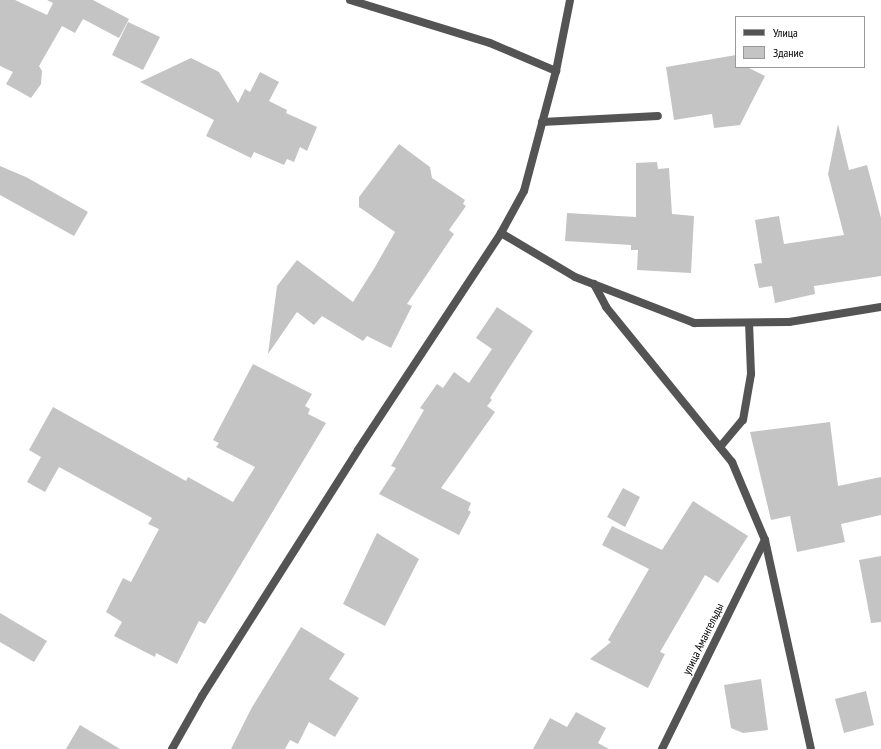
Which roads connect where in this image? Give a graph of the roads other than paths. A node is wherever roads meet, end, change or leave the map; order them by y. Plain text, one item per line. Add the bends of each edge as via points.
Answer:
1 (350, 0) edge
2 (570, 0) edge
3 (556, 71) junction
4 (658, 116) dead end
5 (542, 122) junction
6 (501, 233) junction
7 (594, 284) junction
8 (881, 306) edge
9 (749, 324) junction
10 (720, 447) junction
11 (765, 540) junction
12 (172, 749) edge
13 (662, 749) edge
14 (811, 749) edge

1 - 3 street via 490,42
2 - 3 street
3 - 5 street
4 - 5 street
5 - 6 street via 524,191
6 - 7 street via 574,277
6 - 12 street via 358,450 202,696
7 - 9 street via 694,323
7 - 10 street via 606,307
8 - 9 street via 789,322
9 - 10 street via 751,374 743,420
10 - 11 street via 732,462
11 - 13 street, улица Амангельды
11 - 14 street

